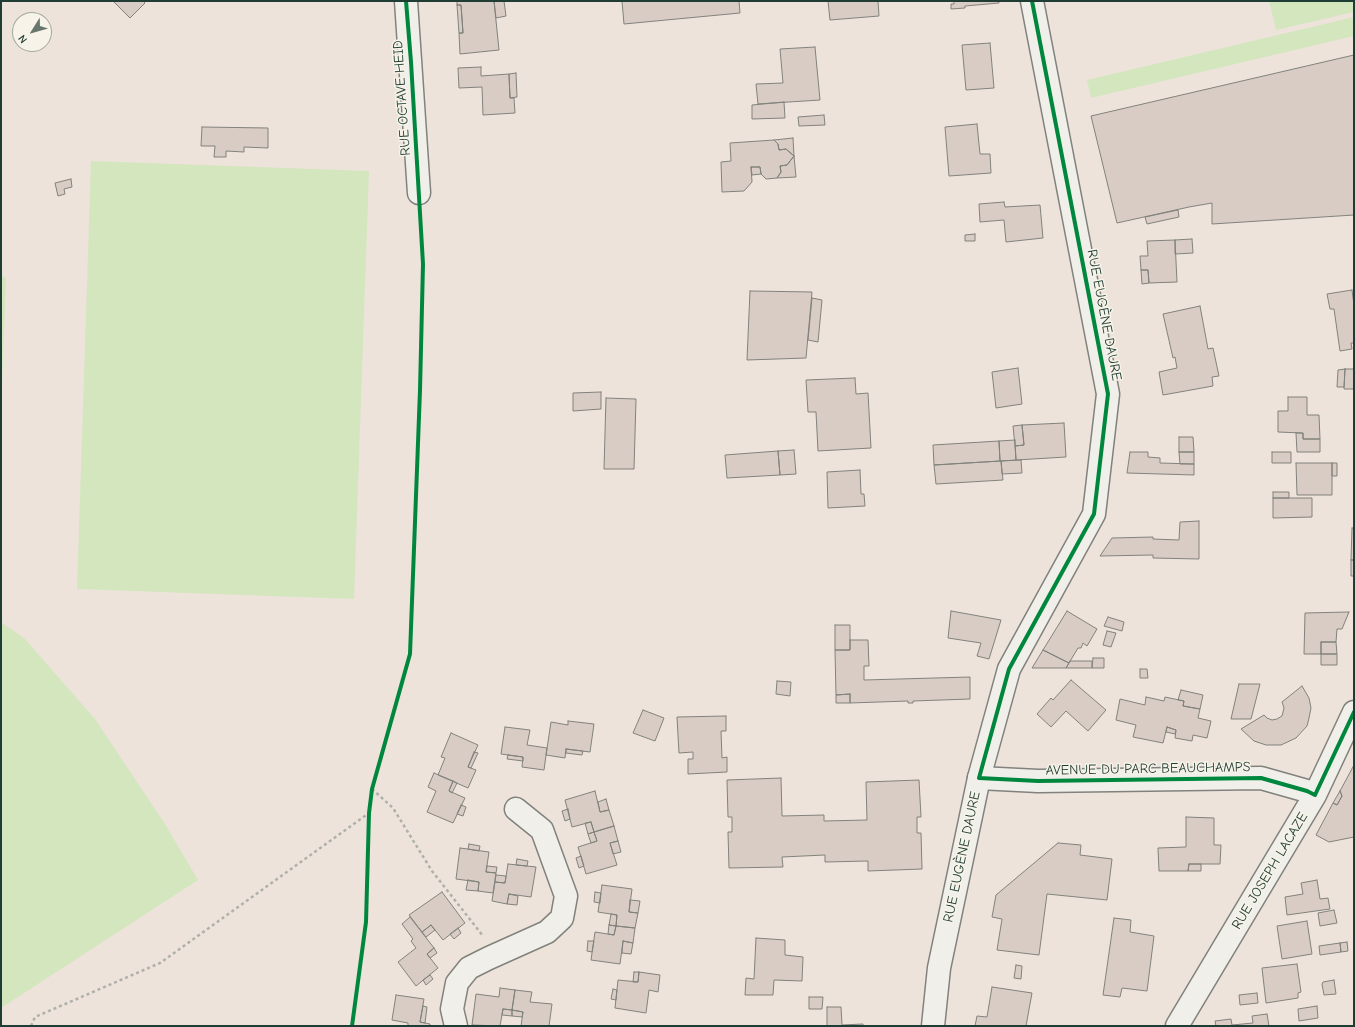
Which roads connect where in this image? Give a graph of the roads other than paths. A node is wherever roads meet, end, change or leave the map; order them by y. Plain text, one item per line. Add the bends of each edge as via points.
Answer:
1 (406, 1) edge
2 (1032, 1) edge
3 (419, 193) dead end
4 (1354, 712) edge
5 (979, 778) junction
6 (1316, 795) junction
7 (516, 809) dead end
8 (456, 1026) edge
9 (934, 1026) edge
10 (1177, 1026) edge

1 - 3 street, RUE OCTAVE HEID
2 - 5 street, RUE EUGÈNE DAURE via 1108,394 1094,514 1009,669
4 - 6 street, RUE JOSEPH LACAZE
5 - 6 street, AVENUE DU PARC BEAUCHAMPS via 1038,781 1261,778
5 - 9 street, RUE EUGÈNE DAURE via 939,968
6 - 10 street, RUE JOSEPH LACAZE
7 - 8 street via 542,830 566,896 562,918 547,932 470,968 457,983 452,1009

